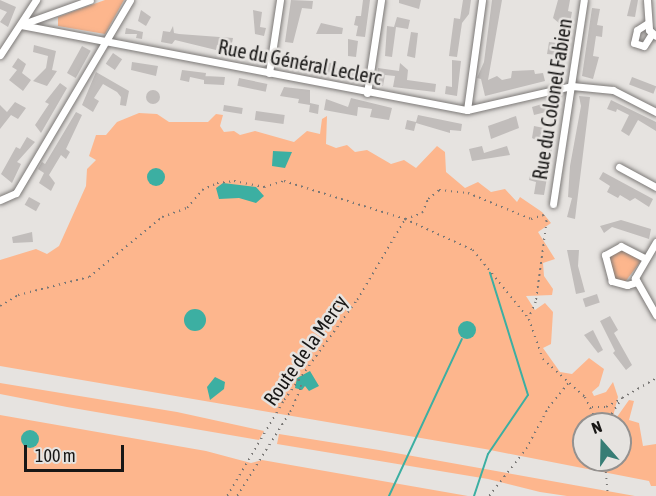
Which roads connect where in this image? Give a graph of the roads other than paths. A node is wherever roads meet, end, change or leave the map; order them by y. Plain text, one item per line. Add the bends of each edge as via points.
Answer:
1 (36, 0) edge
2 (90, 0) edge
3 (130, 0) edge
4 (279, 0) edge
5 (381, 0) edge
6 (482, 0) edge
7 (584, 0) edge
8 (647, 0) edge
9 (648, 23) junction
10 (21, 25) junction
11 (654, 35) edge
12 (106, 42) junction
13 (0, 55) edge
14 (269, 73) junction
15 (572, 86) junction
16 (367, 93) junction
17 (466, 111) junction
18 (656, 112) edge
19 (619, 167) dead end
20 (656, 188) edge
21 (0, 200) edge
22 (553, 204) dead end
23 (656, 242) edge
24 (645, 258) junction
25 (637, 282) junction
26 (656, 315) edge

1 - 10 street
2 - 10 street
3 - 12 street
4 - 14 street
5 - 16 street
6 - 17 street
7 - 15 street, Rue du Colonel Fabien
8 - 9 street
9 - 11 street
9 - 11 street via 637,30 634,44 644,46
10 - 12 street, Rue du Général Leclerc
10 - 13 street
12 - 14 street, Rue du Général Leclerc
12 - 21 street via 16,194
14 - 16 street, Rue du Général Leclerc
15 - 17 street, Rue du Général Leclerc
15 - 18 street, Rue du Général Leclerc via 613,90
15 - 22 street, Rue du Colonel Fabien
16 - 17 street, Rue du Général Leclerc
19 - 20 street
23 - 24 street
24 - 25 street
24 - 25 street via 621,246 605,255 612,281 627,285
25 - 26 street

